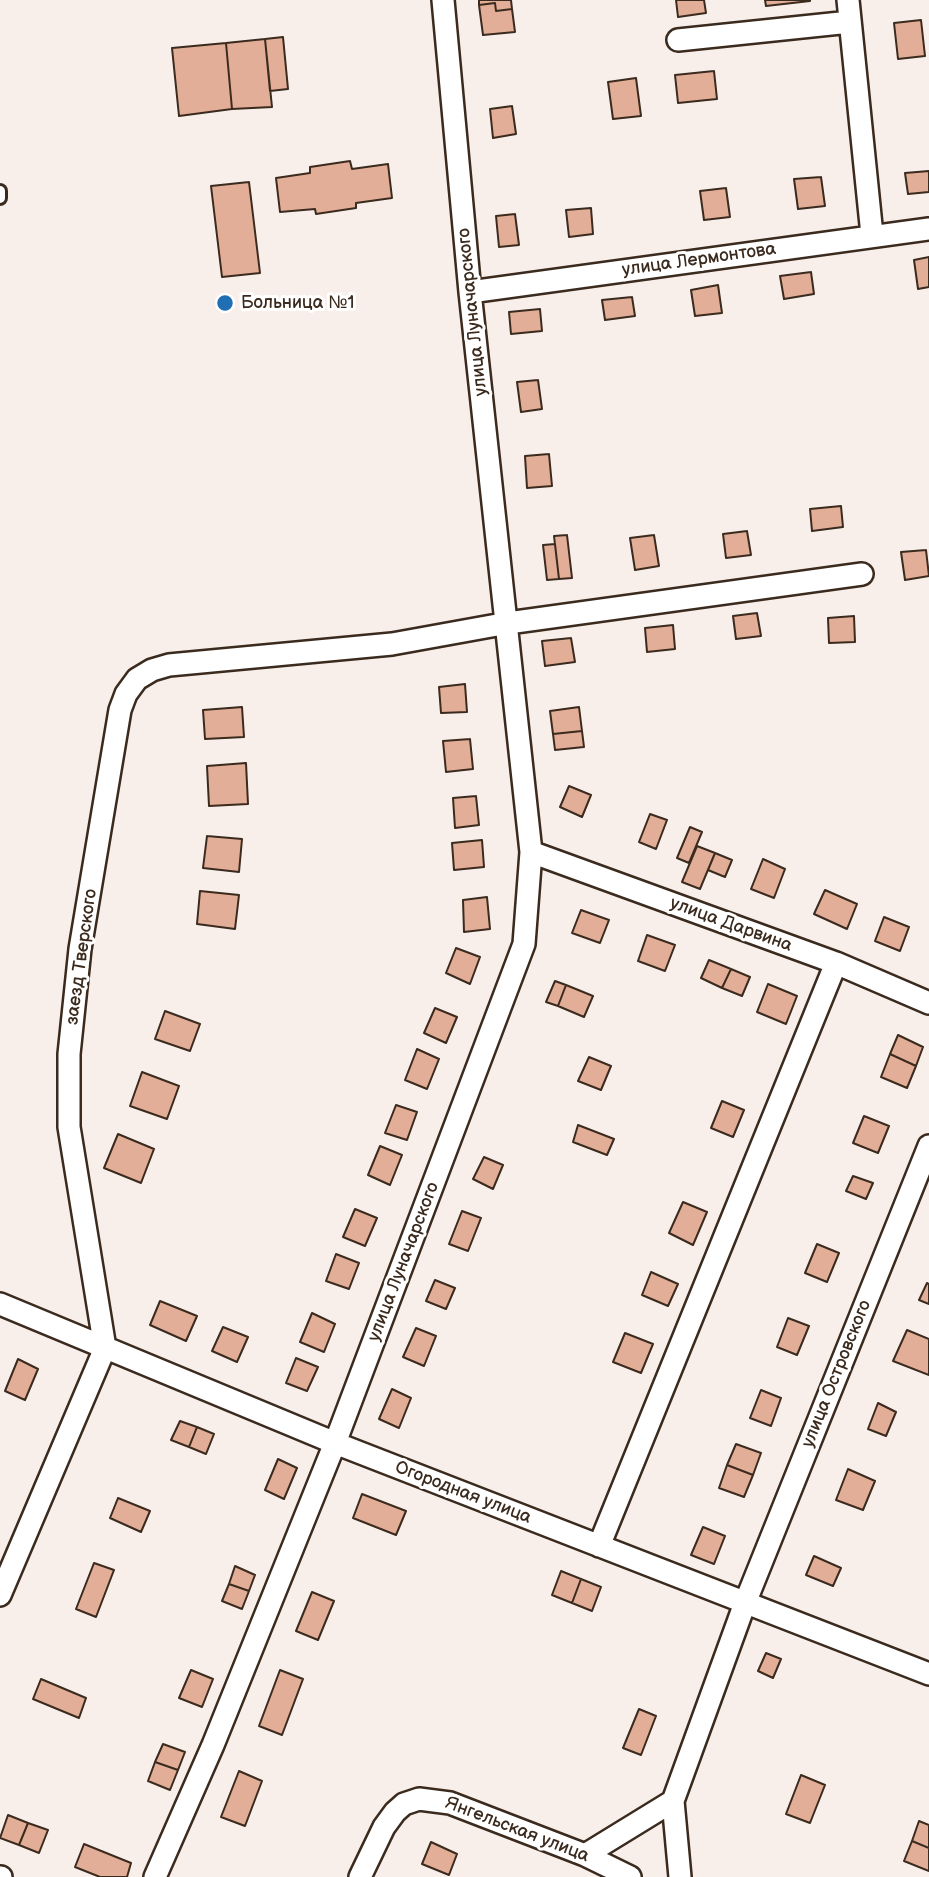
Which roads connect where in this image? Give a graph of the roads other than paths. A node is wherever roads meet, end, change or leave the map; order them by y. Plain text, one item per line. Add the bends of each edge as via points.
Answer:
1 (443, 0) edge
2 (848, 0) edge
3 (850, 22) junction
4 (678, 40) dead end
5 (0, 191) edge
6 (0, 198) edge
7 (929, 229) edge
8 (872, 235) junction
9 (470, 292) junction
10 (862, 574) dead end
11 (508, 622) junction
12 (531, 852) junction
13 (836, 963) junction
14 (929, 1003) edge
15 (929, 1146) edge
16 (0, 1304) edge
17 (105, 1348) junction
18 (335, 1443) junction
19 (599, 1546) junction
20 (0, 1595) edge
21 (746, 1602) junction
22 (929, 1674) edge
23 (673, 1801) junction
24 (585, 1855) junction
25 (155, 1877) edge
26 (360, 1877) edge
27 (630, 1877) edge
28 (680, 1877) edge

1 - 9 street, улица Луначарского
2 - 3 street
3 - 4 street
3 - 8 street
5 - 6 lane
7 - 8 street, улица Лермонтова
8 - 9 street, улица Лермонтова
9 - 11 street, улица Луначарского
10 - 11 street
11 - 12 street, улица Луначарского
11 - 17 street, заезд Тверского via 392,645 169,665 137,679 126,694 80,949 69,1054 69,1128
12 - 13 street, улица Дарвина
12 - 18 street, улица Луначарского via 524,944
13 - 14 street, улица Дарвина
13 - 19 street
15 - 21 street, улица Островского
16 - 17 street, Огородная улица
17 - 18 street, Огородная улица
17 - 20 street
18 - 19 street, Огородная улица
18 - 25 street, улица Луначарского
19 - 21 street, Огородная улица
21 - 22 street, Огородная улица
21 - 23 street, улица Островского
23 - 24 street
23 - 28 street
24 - 26 street, Янгельская улица via 450,1803 419,1799 404,1804 390,1819
24 - 27 street, Янгельская улица

